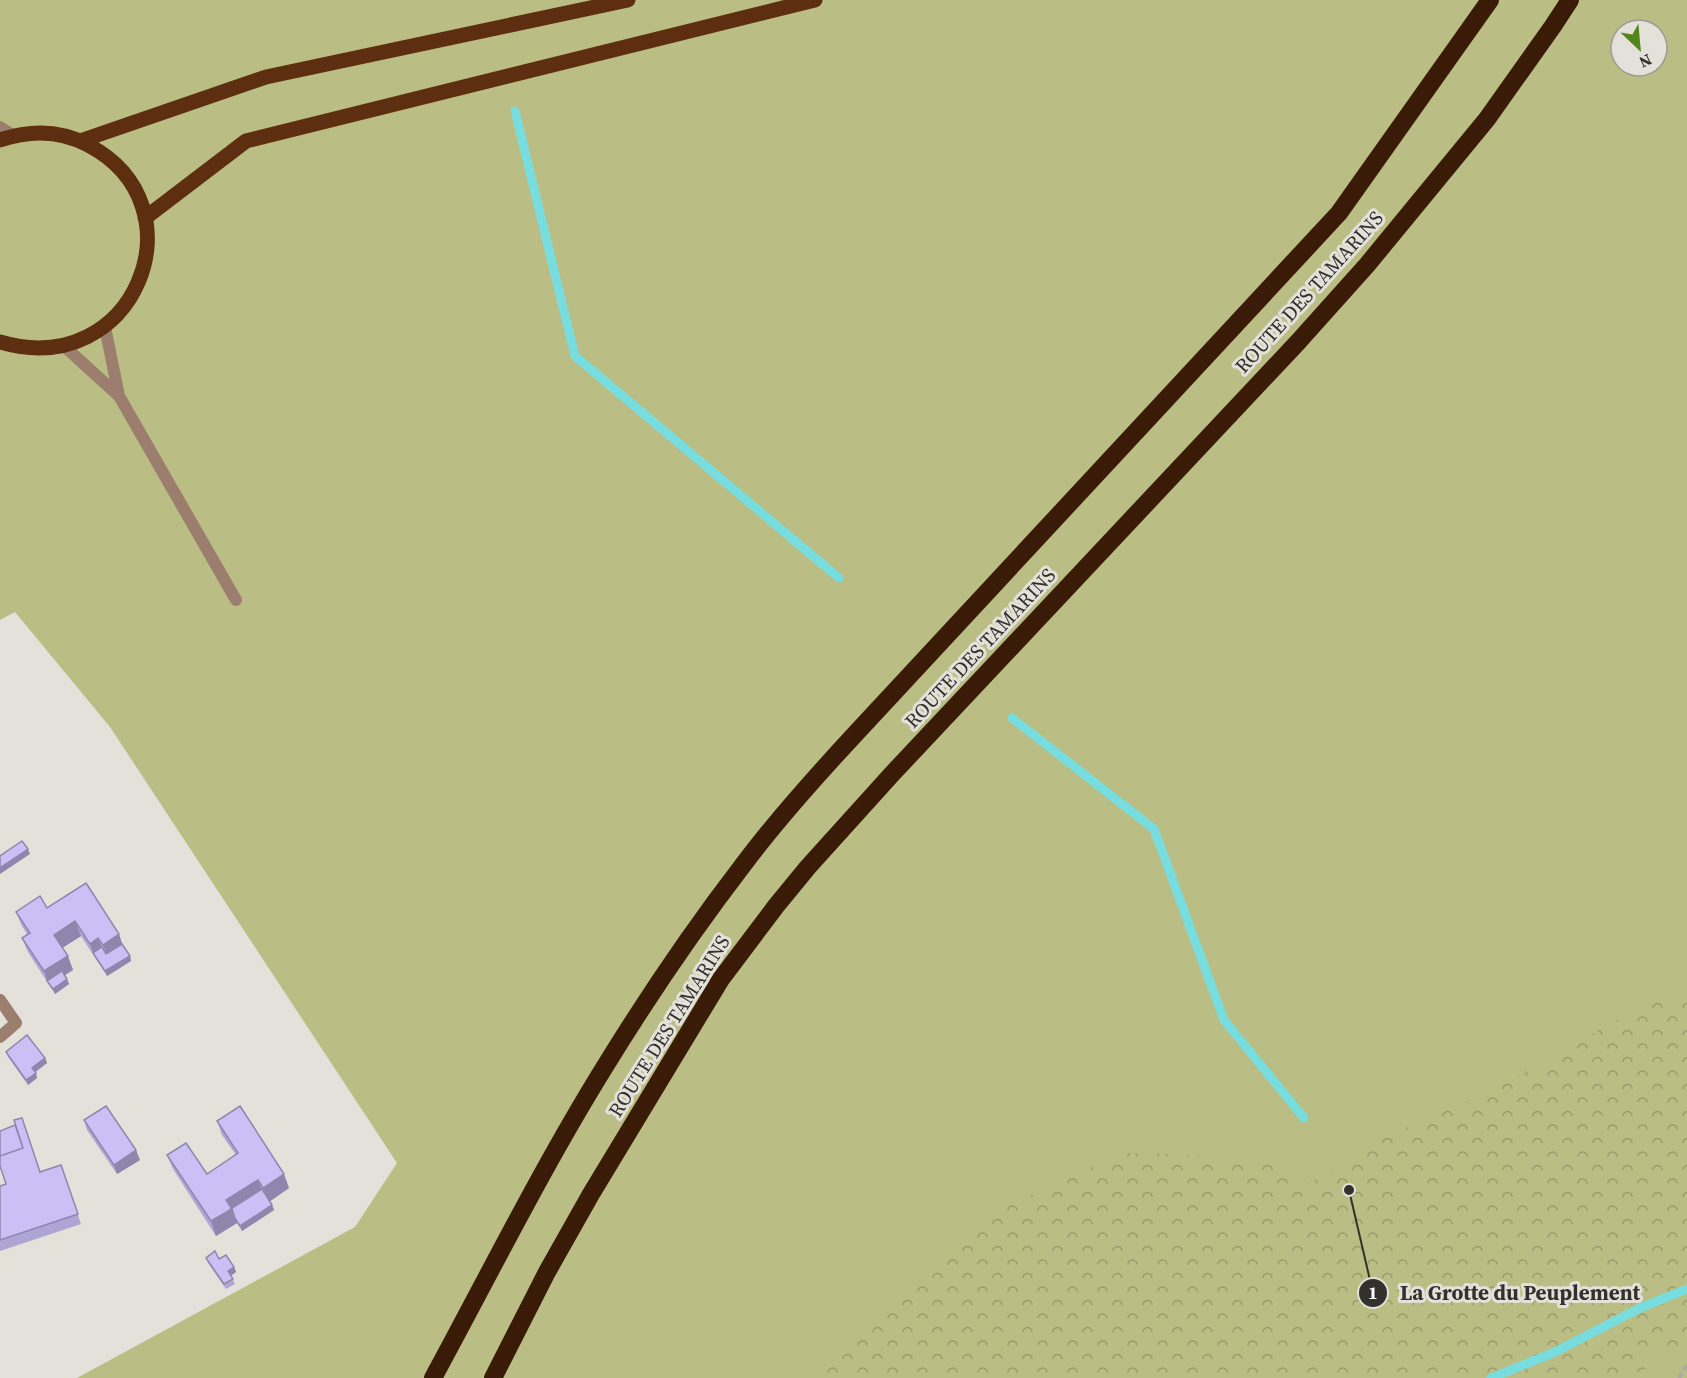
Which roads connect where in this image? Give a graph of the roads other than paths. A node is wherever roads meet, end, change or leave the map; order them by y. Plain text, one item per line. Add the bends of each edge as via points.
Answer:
1 (628, 0) edge
2 (815, 0) edge
3 (1490, 0) edge
4 (1570, 0) edge
5 (0, 127) edge
6 (7, 138) edge
7 (80, 141) junction
8 (145, 218) junction
9 (105, 327) junction
10 (0, 342) edge
11 (64, 346) junction
12 (119, 396) junction
13 (236, 600) dead end
14 (0, 1000) edge
15 (0, 1037) edge
16 (433, 1378) edge
17 (493, 1378) edge

1 - 7 main road via 266,77
2 - 8 main road via 246,141
3 - 16 highway, ROUTE DES TAMARINS via 1340,213 802,792 744,863 604,1069 549,1162
4 - 17 highway, ROUTE DES TAMARINS via 1487,119 1367,265 892,774 776,906 721,979 597,1184
5 - 6 street
6 - 7 main road via 47,133
7 - 8 main road via 117,166 131,184
8 - 9 main road via 147,249 143,272 121,311
9 - 11 main road
9 - 12 street
10 - 11 main road via 30,348
11 - 12 street
12 - 13 street
14 - 15 street via 16,1023

